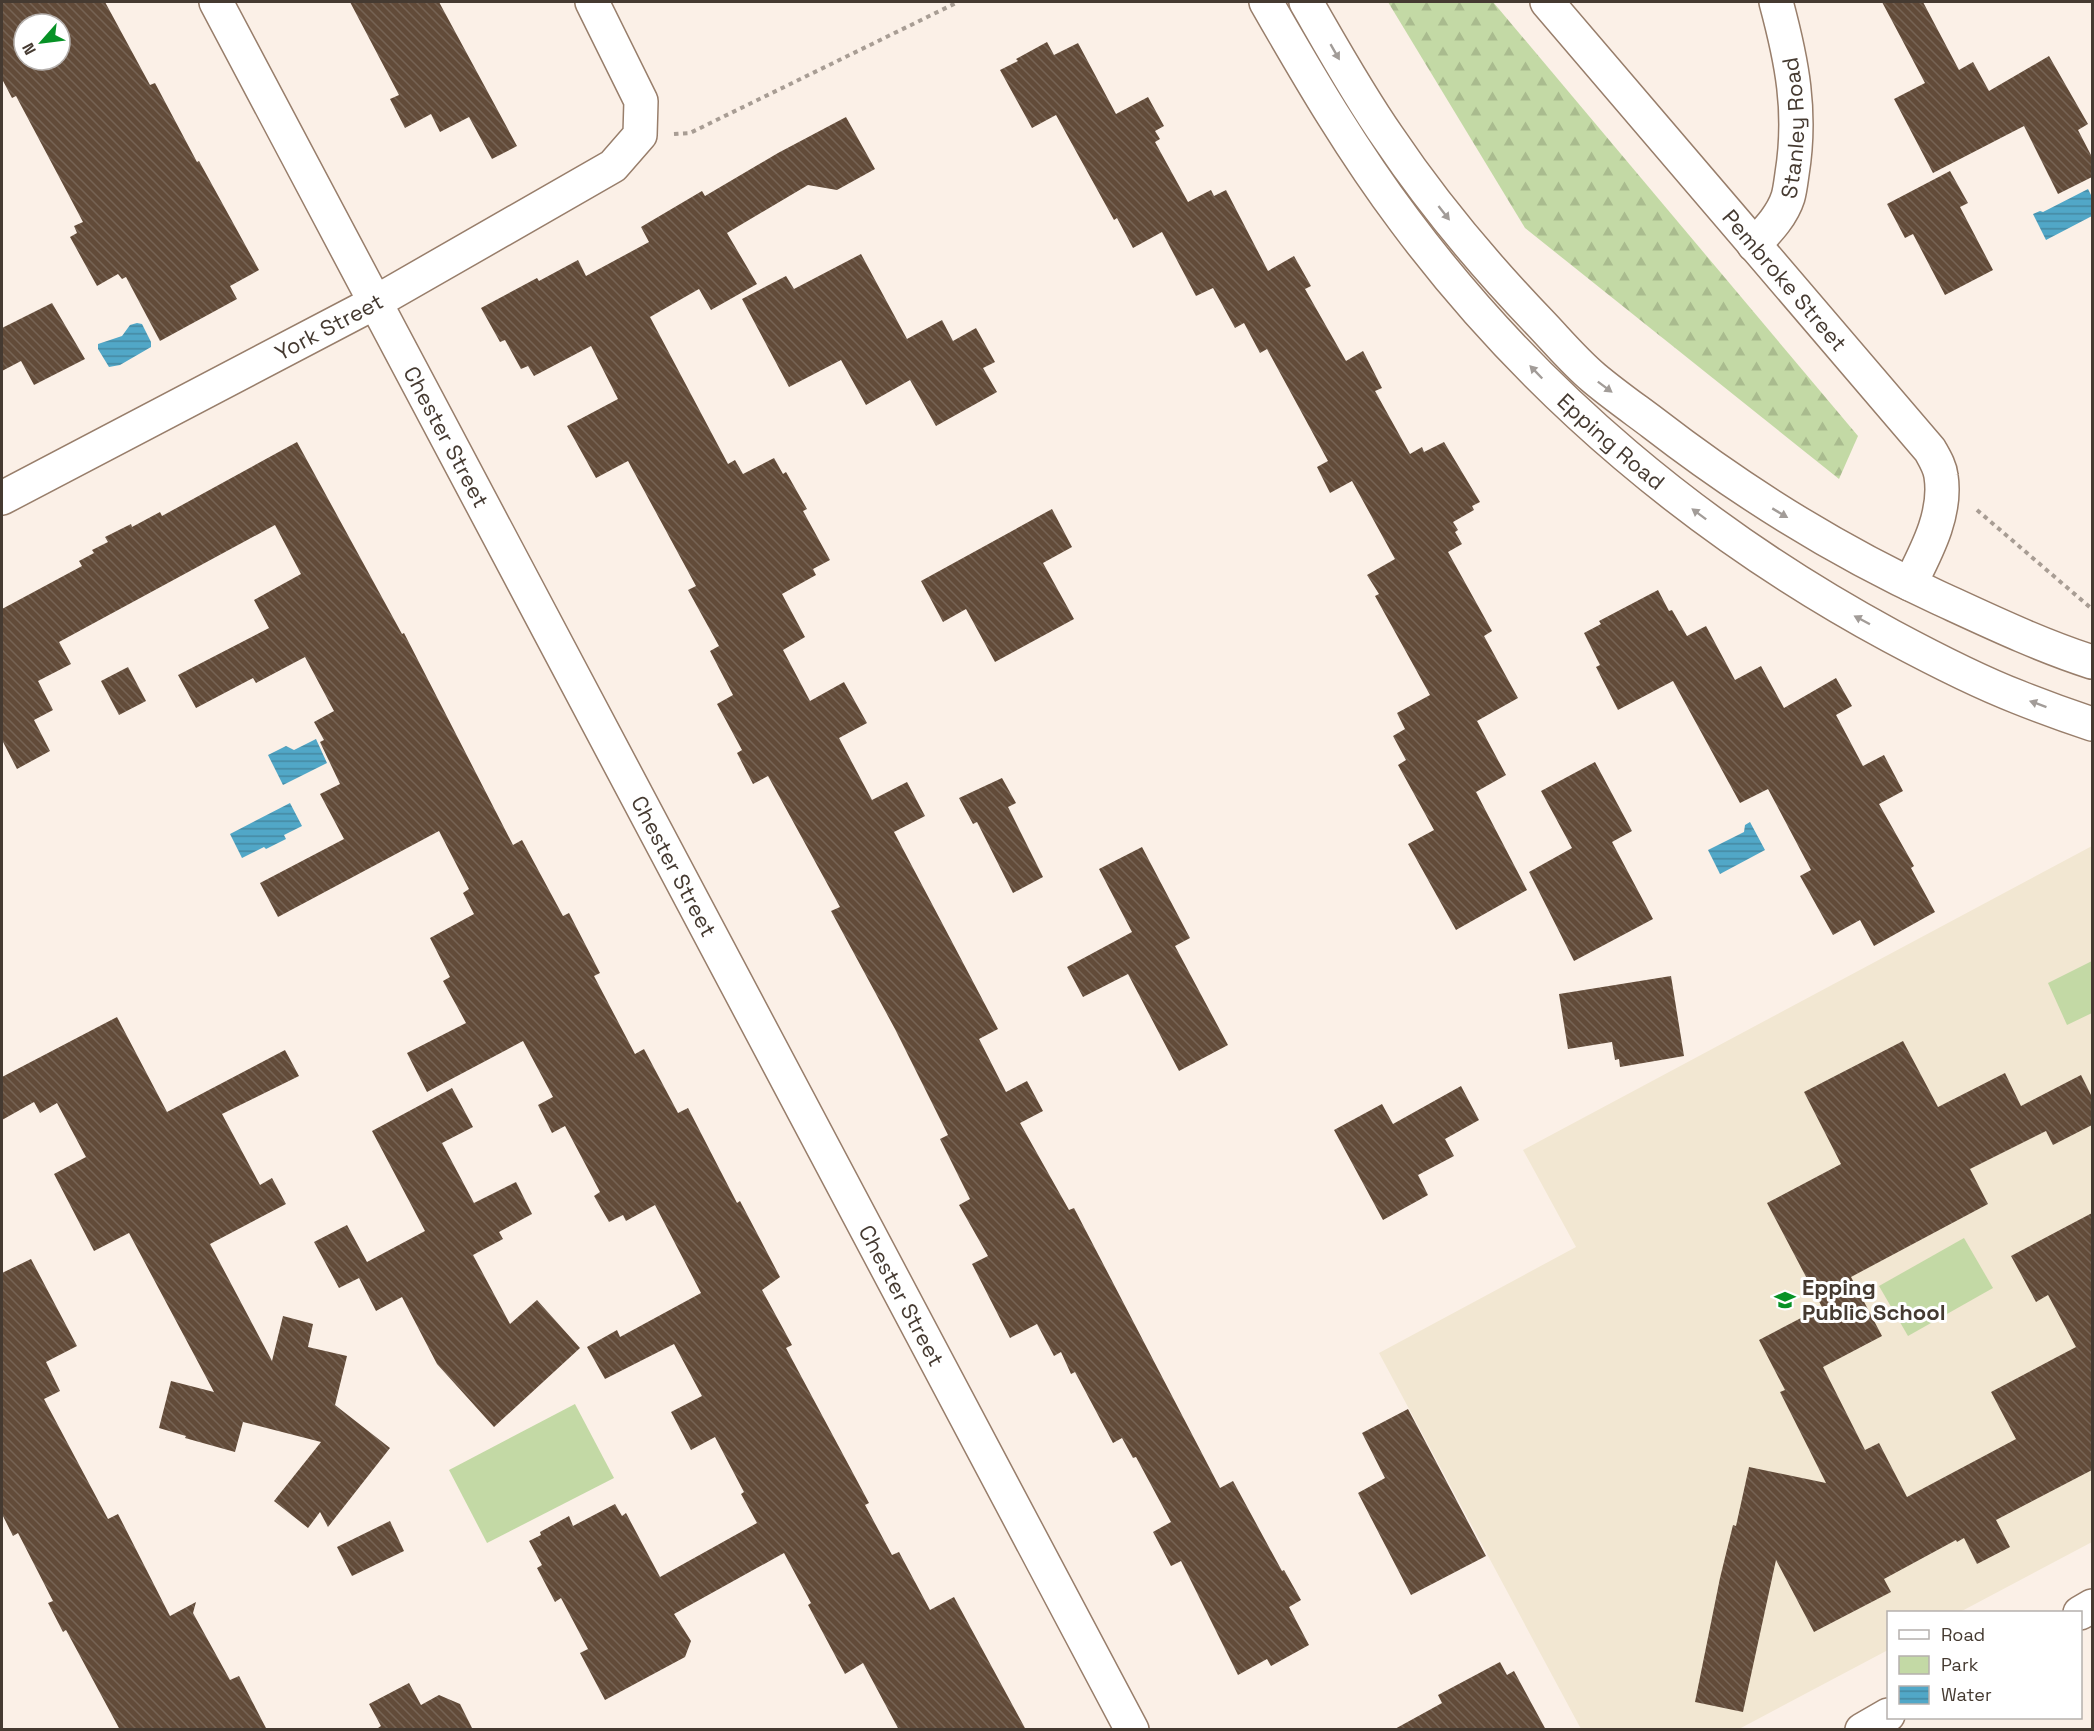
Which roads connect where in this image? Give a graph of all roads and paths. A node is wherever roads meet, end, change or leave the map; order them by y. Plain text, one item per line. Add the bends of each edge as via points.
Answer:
1 (216, 2) edge
2 (592, 2) edge
3 (958, 2) edge
4 (1266, 2) edge
5 (1306, 2) edge
6 (1546, 2) edge
7 (1776, 2) edge
8 (640, 135) junction
9 (1754, 245) junction
10 (374, 303) junction
11 (2, 498) edge
12 (1972, 503) dead end
13 (1910, 584) junction
14 (2092, 609) edge
15 (2092, 662) edge
16 (2092, 724) edge
17 (1887, 1716) edge
18 (1132, 1730) edge
19 (1862, 1730) edge

1 - 10 street, Chester Street
2 - 8 street via 640,101
3 - 8 path via 690,133
16 -> 4 street, Epping Road via 2017,697 1938,661 1841,609 1753,554 1652,478 1578,415 1482,315 1404,220 1326,106
5 -> 13 street, Epping Road via 1389,139 1471,248 1593,377 1687,450 1774,510
6 - 9 street, Pembroke Street
7 - 9 street, Stanley Road via 1786,41 1798,131 1788,198 1774,223
8 - 10 street, York Street via 613,166
9 - 13 street, Pembroke Street via 1930,450 1938,465 1941,501 1937,520
10 - 11 street, York Street
10 - 18 street, Chester Street
12 - 14 path
13 - 15 street, Epping Road
17 - 19 street

